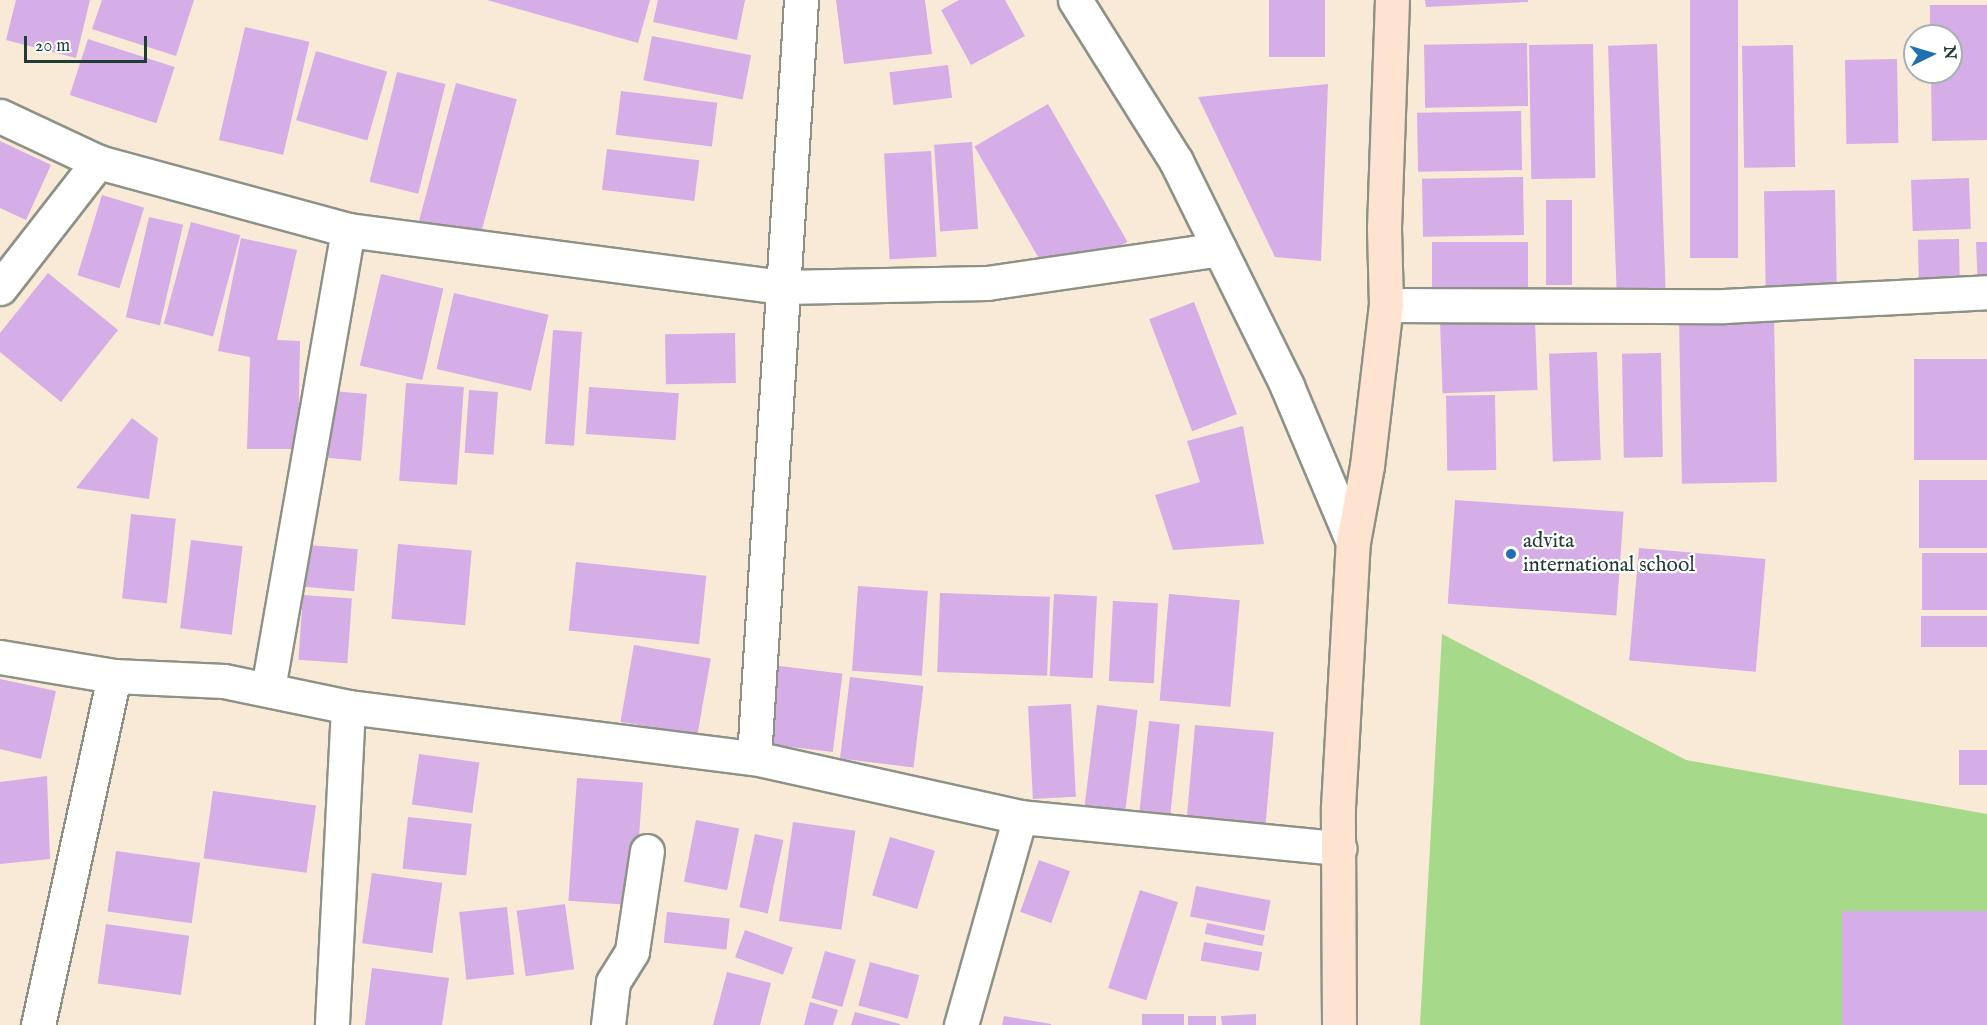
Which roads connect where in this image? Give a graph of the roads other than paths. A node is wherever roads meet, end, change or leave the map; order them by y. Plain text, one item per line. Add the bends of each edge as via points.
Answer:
1 (801, 0) edge
2 (1075, 0) edge
3 (1392, 0) edge
4 (0, 116) edge
5 (98, 162) junction
6 (348, 230) junction
7 (1221, 249) junction
8 (783, 287) junction
9 (0, 288) edge
10 (1987, 292) edge
11 (1386, 304) junction
12 (1353, 542) junction
13 (0, 657) edge
14 (114, 676) junction
15 (268, 688) junction
16 (348, 707) junction
17 (754, 758) junction
18 (1020, 817) junction
19 (1339, 848) junction
20 (647, 851) dead end
21 (38, 1025) edge
22 (332, 1025) edge
23 (608, 1025) edge
24 (961, 1025) edge
25 (1339, 1025) edge

1 - 8 street
2 - 7 street via 1176,161
3 - 11 street via 1384,228
4 - 5 street
5 - 6 street
5 - 9 street
6 - 8 street
6 - 15 street
7 - 8 street via 987,283
7 - 12 street via 1287,386
8 - 17 street
10 - 11 street via 1724,306
11 - 12 street via 1368,466
12 - 19 street
13 - 14 street
14 - 15 street via 224,681
14 - 21 street
15 - 16 street
16 - 17 street
16 - 22 street
17 - 18 street
18 - 19 street
18 - 24 street
19 - 25 street
20 - 23 street via 632,951 613,982

